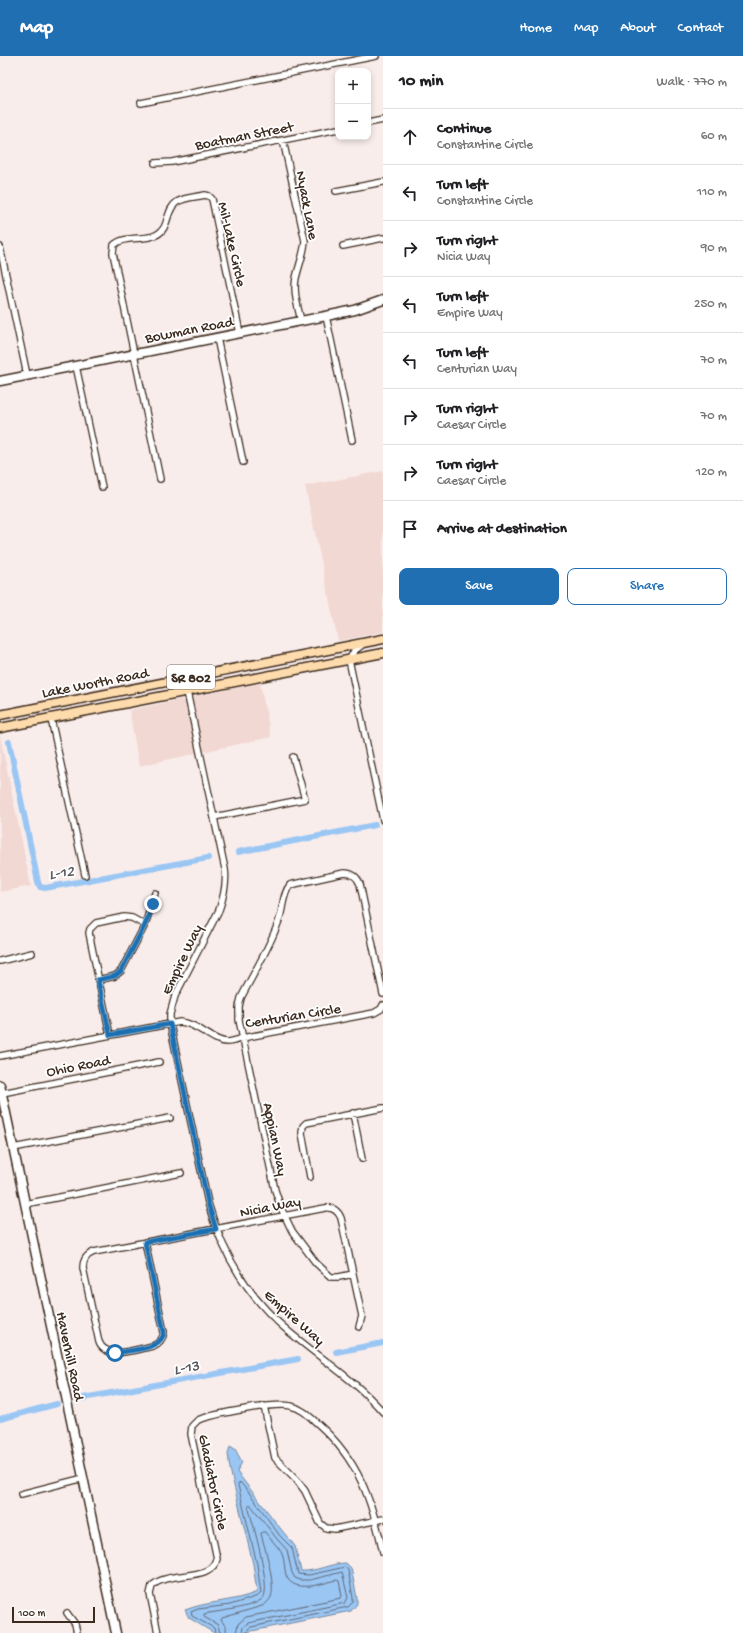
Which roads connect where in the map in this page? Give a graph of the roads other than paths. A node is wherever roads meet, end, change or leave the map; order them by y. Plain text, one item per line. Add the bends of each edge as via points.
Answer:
1 (376, 56) edge
2 (141, 103) dead end
3 (383, 120) edge
4 (371, 122) edge
5 (335, 130) edge
6 (283, 140) junction
7 (155, 163) dead end
8 (383, 182) edge
9 (336, 191) dead end
10 (383, 238) edge
11 (0, 246) edge
12 (343, 246) dead end
13 (383, 300) edge
14 (326, 316) junction
15 (302, 321) junction
16 (240, 333) junction
17 (217, 338) junction
18 (134, 354) junction
19 (76, 366) junction
20 (27, 376) junction
21 (0, 381) edge
22 (352, 440) dead end
23 (244, 462) dead end
24 (160, 479) dead end
25 (102, 487) dead end
26 (383, 640) edge
27 (364, 643) junction
28 (383, 653) edge
29 (349, 660) junction
30 (205, 674) junction
31 (187, 692) junction
32 (0, 715) edge
33 (51, 719) junction
34 (0, 728) edge
35 (292, 757) dead end
36 (214, 817) junction
37 (383, 820) edge
38 (85, 876) dead end
39 (155, 893) dead end
40 (145, 925) junction
41 (32, 953) dead end
42 (0, 962) edge
43 (98, 980) junction
44 (383, 994) edge
45 (383, 1005) edge
46 (170, 1024) junction
47 (110, 1035) junction
48 (242, 1038) junction
49 (0, 1056) edge
50 (159, 1062) dead end
51 (1, 1089) edge
52 (383, 1108) edge
53 (353, 1113) junction
54 (170, 1118) dead end
55 (14, 1148) junction
56 (362, 1159) dead end
57 (181, 1173) dead end
58 (310, 1177) dead end
59 (25, 1204) junction
60 (284, 1216) junction
61 (216, 1229) junction
62 (145, 1242) junction
63 (353, 1274) junction
64 (359, 1327) dead end
65 (264, 1406) junction
66 (383, 1412) edge
67 (84, 1478) junction
68 (21, 1494) dead end
69 (383, 1518) edge
70 (376, 1520) junction
71 (383, 1552) edge
72 (67, 1613) dead end
73 (78, 1633) edge
74 (116, 1633) edge
75 (158, 1633) edge

1 - 2 street
3 - 4 street
5 - 6 street, Boatman Street
6 - 7 street, Boatman Street via 172,162
6 - 15 street, Nyack Lane via 305,241 295,292
8 - 9 street
10 - 12 street
11 - 20 street
13 - 14 street, Bowman Road via 355,310
14 - 15 street, Bowman Road
14 - 22 street
15 - 16 street, Bowman Road
16 - 17 street, Bowman Road
16 - 18 street, Mil-Lake Circle via 212,199 205,195 182,200 172,206 164,228 159,234 117,242 113,249
17 - 18 street, Bowman Road
17 - 23 street
18 - 19 street, Bowman Road
18 - 24 street
19 - 20 street, Bowman Road
19 - 25 street
20 - 21 street, Bowman Road
26 - 27 main road, Lake Worth Road / SR 802
27 - 29 street via 354,651
27 - 30 main road, Lake Worth Road / SR 802
28 - 29 main road, Lake Worth Road / SR 802
29 - 31 main road, Lake Worth Road / SR 802
29 - 37 street
30 - 31 street via 192,682
30 - 32 main road, Lake Worth Road / SR 802
31 - 33 main road, Lake Worth Road / SR 802
31 - 36 street, Empire Way
33 - 34 main road, Lake Worth Road / SR 802
33 - 38 street
35 - 36 street via 305,799
36 - 46 street, Empire Way via 225,869 225,892 219,910 175,996
39 - 40 street
40 - 43 street via 121,971 115,976
40 - 43 street via 124,917 92,926 89,938
41 - 42 street
43 - 47 street
44 - 48 street, Centurian Circle via 358,880 352,874 344,873 294,883 286,892 280,920 240,1002 238,1016
45 - 48 street, Centurian Circle via 374,1013
46 - 47 street
46 - 48 street via 189,1023 225,1042
46 - 61 street, Empire Way via 208,1203
47 - 49 street
48 - 60 street, Appian Way via 275,1190
50 - 51 street, Ohio Road
51 - 55 street, Haverhill Road
52 - 53 street
53 - 56 street
53 - 58 street via 306,1123 303,1126 302,1134
54 - 55 street
55 - 59 street, Haverhill Road
57 - 59 street
59 - 67 street, Haverhill Road
60 - 61 street, Nicia Way
60 - 63 street, Appian Way via 302,1246 328,1274 335,1278
60 - 63 street, Nicia Way via 325,1208 336,1211 341,1218
61 - 62 street, Nicia Way
61 - 66 street, Empire Way via 234,1266 261,1305 288,1331 359,1386
62 - 62 street, Nicia Way via 164,1332 162,1340 153,1346 111,1353 100,1346 83,1268 84,1260 90,1254
63 - 64 street, Nicia Way via 362,1316
65 - 70 street, Gladiator Circle via 281,1404 294,1407 324,1429 340,1446 353,1466 368,1494
65 - 70 street via 275,1458 296,1479 323,1526 335,1529
65 - 75 street, Gladiator Circle via 202,1418 192,1426 191,1434 217,1559 214,1566 207,1571 161,1580 152,1586 150,1594
67 - 68 street
67 - 74 street, Haverhill Road
69 - 70 street
70 - 71 street, Gladiator Circle
72 - 73 street

